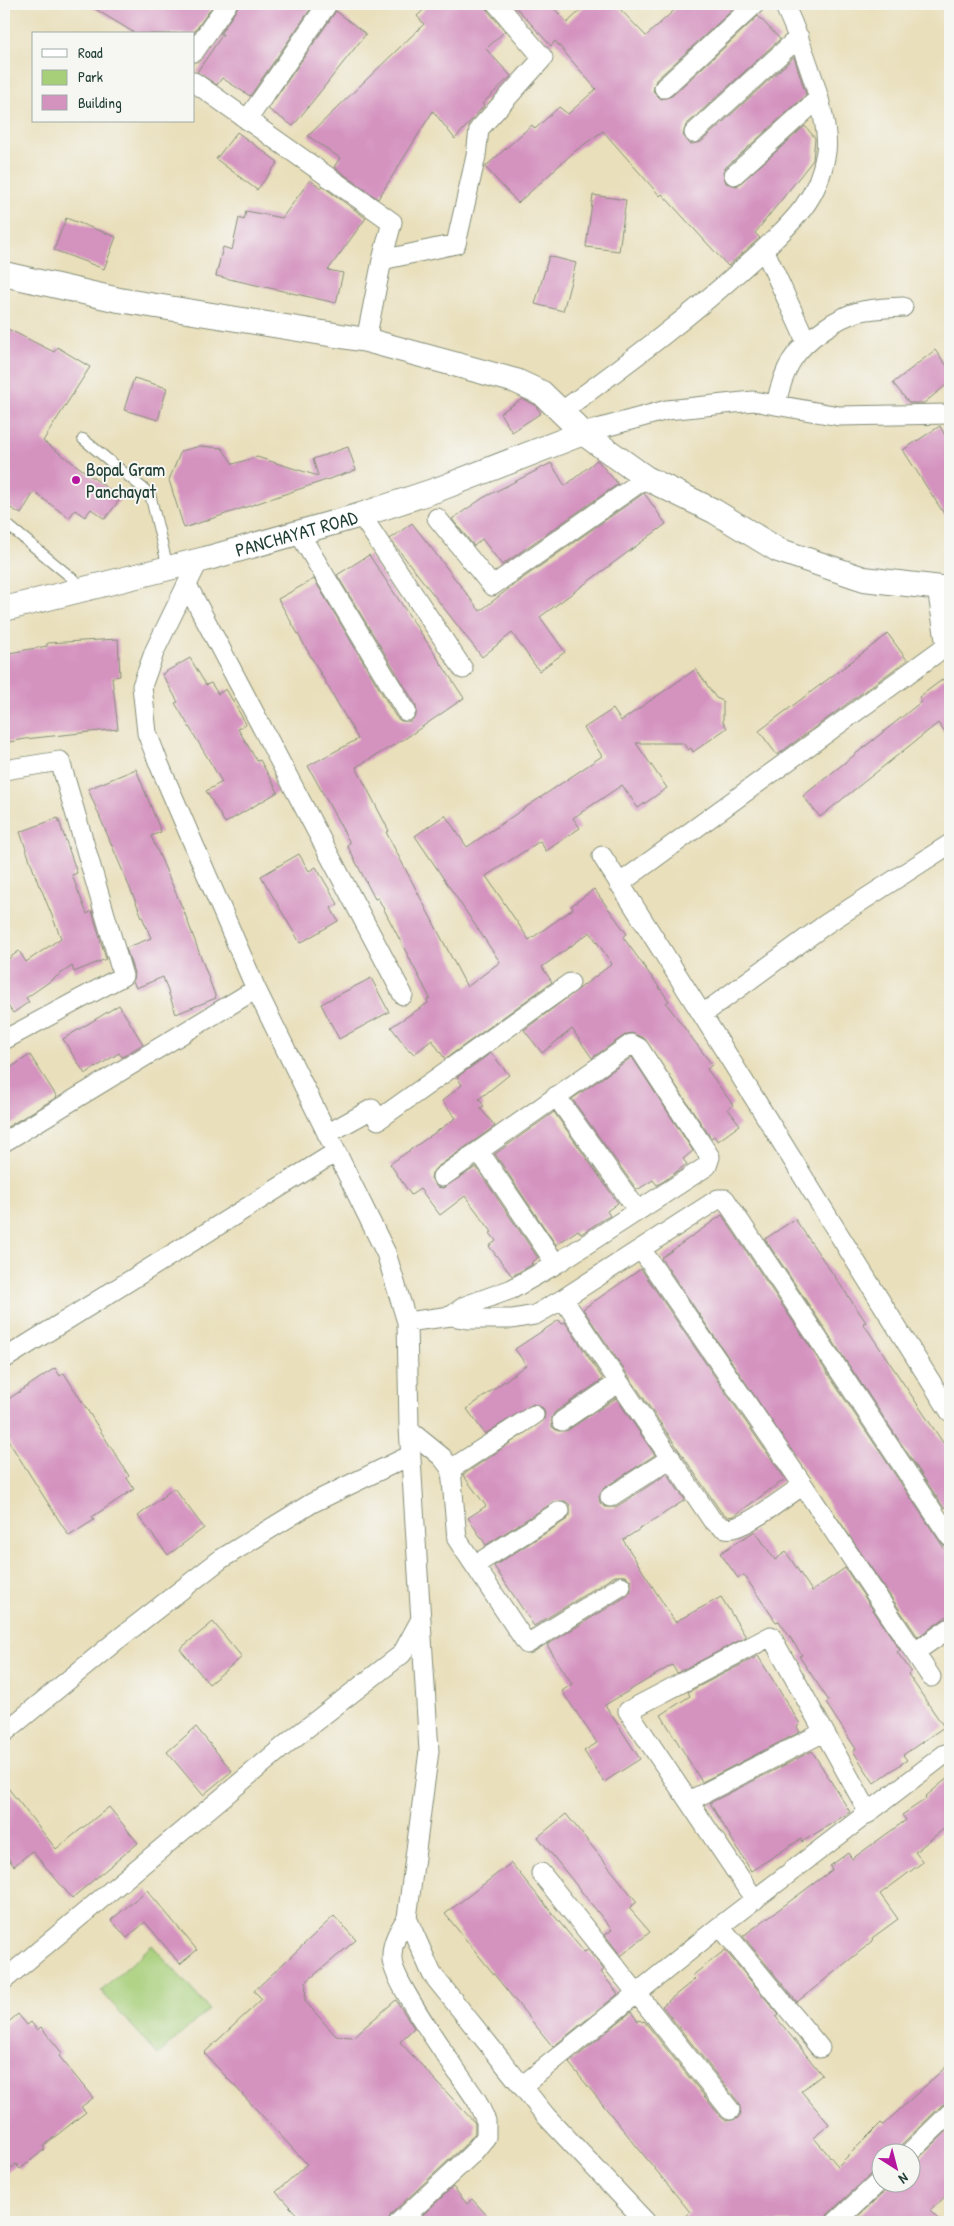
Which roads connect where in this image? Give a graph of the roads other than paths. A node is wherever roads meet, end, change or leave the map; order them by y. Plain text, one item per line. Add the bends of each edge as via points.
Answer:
1 (227, 4) edge
2 (497, 4) edge
3 (755, 4) edge
4 (784, 4) edge
5 (326, 6) dead end
6 (799, 37) junction
7 (195, 51) edge
8 (195, 83) edge
9 (664, 88) dead end
10 (818, 99) junction
11 (247, 120) junction
12 (694, 133) dead end
13 (734, 176) dead end
14 (764, 249) junction
15 (382, 260) junction
16 (4, 274) edge
17 (903, 307) dead end
18 (366, 340) junction
19 (806, 341) junction
20 (776, 404) junction
21 (561, 412) junction
22 (950, 414) edge
23 (583, 433) junction
24 (83, 439) dead end
25 (646, 478) junction
26 (361, 515) junction
27 (437, 518) dead end
28 (4, 522) edge
29 (299, 532) junction
30 (199, 560) junction
31 (168, 568) junction
32 (187, 585) junction
33 (944, 588) edge
34 (85, 589) junction
35 (4, 609) edge
36 (463, 669) dead end
37 (406, 711) dead end
38 (4, 770) edge
39 (950, 844) edge
40 (602, 856) dead end
41 (619, 884) junction
42 (570, 983) dead end
43 (256, 989) junction
44 (403, 995) dead end
45 (702, 1014) junction
46 (4, 1040) edge
47 (556, 1096) junction
48 (327, 1134) junction
49 (4, 1142) edge
50 (479, 1151) junction
51 (336, 1152) junction
52 (442, 1177) dead end
53 (638, 1211) junction
54 (641, 1249) junction
55 (556, 1264) junction
56 (563, 1299) junction
57 (451, 1316) junction
58 (407, 1322) junction
59 (4, 1359) edge
60 (619, 1382) junction
61 (950, 1412) edge
62 (534, 1415) dead end
63 (562, 1421) dead end
64 (410, 1431) junction
65 (411, 1455) junction
66 (670, 1458) junction
67 (450, 1470) junction
68 (804, 1485) junction
69 (610, 1497) dead end
70 (560, 1511) dead end
71 (950, 1537) edge
72 (475, 1565) junction
73 (621, 1586) dead end
74 (421, 1619) junction
75 (950, 1628) edge
76 (914, 1652) junction
77 (931, 1677) dead end
78 (824, 1732) junction
79 (4, 1733) edge
80 (950, 1754) edge
81 (689, 1801) junction
82 (869, 1813) junction
83 (541, 1873) dead end
84 (755, 1900) junction
85 (407, 1918) junction
86 (720, 1926) junction
87 (4, 1980) edge
88 (636, 1993) junction
89 (820, 2048) dead end
90 (522, 2086) junction
91 (730, 2110) dead end
92 (950, 2113) edge
93 (918, 2144) edge
94 (872, 2188) edge
95 (399, 2222) edge
96 (646, 2222) edge
97 (836, 2222) edge

1 - 7 street
2 - 15 street via 543,58 478,129 476,156 456,244
3 - 9 street
4 - 6 street
5 - 11 street
6 - 10 street
6 - 12 street
8 - 11 street
10 - 13 street
10 - 14 street via 823,114 826,150 820,177 804,207
11 - 15 street via 392,222
14 - 19 street
14 - 21 street via 655,343
15 - 18 street
16 - 18 street via 119,300
17 - 19 street via 858,312 836,321
18 - 21 street via 516,381 542,394
19 - 20 street via 791,358
20 - 22 street via 839,416
20 - 23 street via 753,401 667,410
21 - 23 street
23 - 25 street
23 - 26 street, PANCHAYAT ROAD via 439,489
24 - 31 lane via 150,494
25 - 27 street via 492,586
25 - 33 street via 714,511 778,550 864,579
26 - 29 street, PANCHAYAT ROAD
26 - 36 street
28 - 34 lane
29 - 30 street, PANCHAYAT ROAD
29 - 37 street
30 - 31 street, PANCHAYAT ROAD
30 - 32 street
31 - 34 street, PANCHAYAT ROAD
32 - 43 street via 155,650 142,686 147,733
32 - 44 street
33 - 41 street via 946,646
34 - 35 street, PANCHAYAT ROAD
38 - 46 street via 60,762 123,976
39 - 45 street via 826,924
40 - 41 street
41 - 45 street
42 - 48 street via 378,1120 372,1109
43 - 48 street
43 - 49 street
45 - 61 street
47 - 50 street
47 - 53 street
47 - 53 street via 631,1044 640,1048 710,1157 707,1166
48 - 51 street
50 - 52 street
50 - 55 street
51 - 58 street via 386,1253
51 - 59 street
53 - 55 street
54 - 56 street
54 - 68 street
54 - 71 street via 718,1199 725,1199
55 - 57 street via 512,1289 464,1306
56 - 57 street via 523,1318 468,1319
56 - 60 street
57 - 58 street
58 - 64 street
60 - 63 street
60 - 66 street
62 - 67 street
64 - 65 street
64 - 67 street via 442,1457
65 - 74 street
65 - 79 street via 312,1503 220,1559
66 - 68 street via 712,1520 722,1528 732,1529 745,1523
66 - 69 street
67 - 72 street via 457,1539
68 - 76 street
70 - 72 street
72 - 73 street via 528,1644
74 - 85 street via 429,1751
74 - 87 street via 402,1654 290,1741
75 - 76 street
76 - 77 street
78 - 81 street
78 - 81 street via 771,1636 628,1711
78 - 82 street
80 - 82 street via 944,1754
81 - 84 street
82 - 84 street
83 - 88 street
84 - 86 street
85 - 90 street via 432,1974
85 - 95 street via 393,1942 392,1962 403,1987 477,2101 486,2122 486,2137
86 - 88 street
86 - 89 street
88 - 90 street
88 - 91 street
90 - 96 street
92 - 93 street
94 - 97 street

